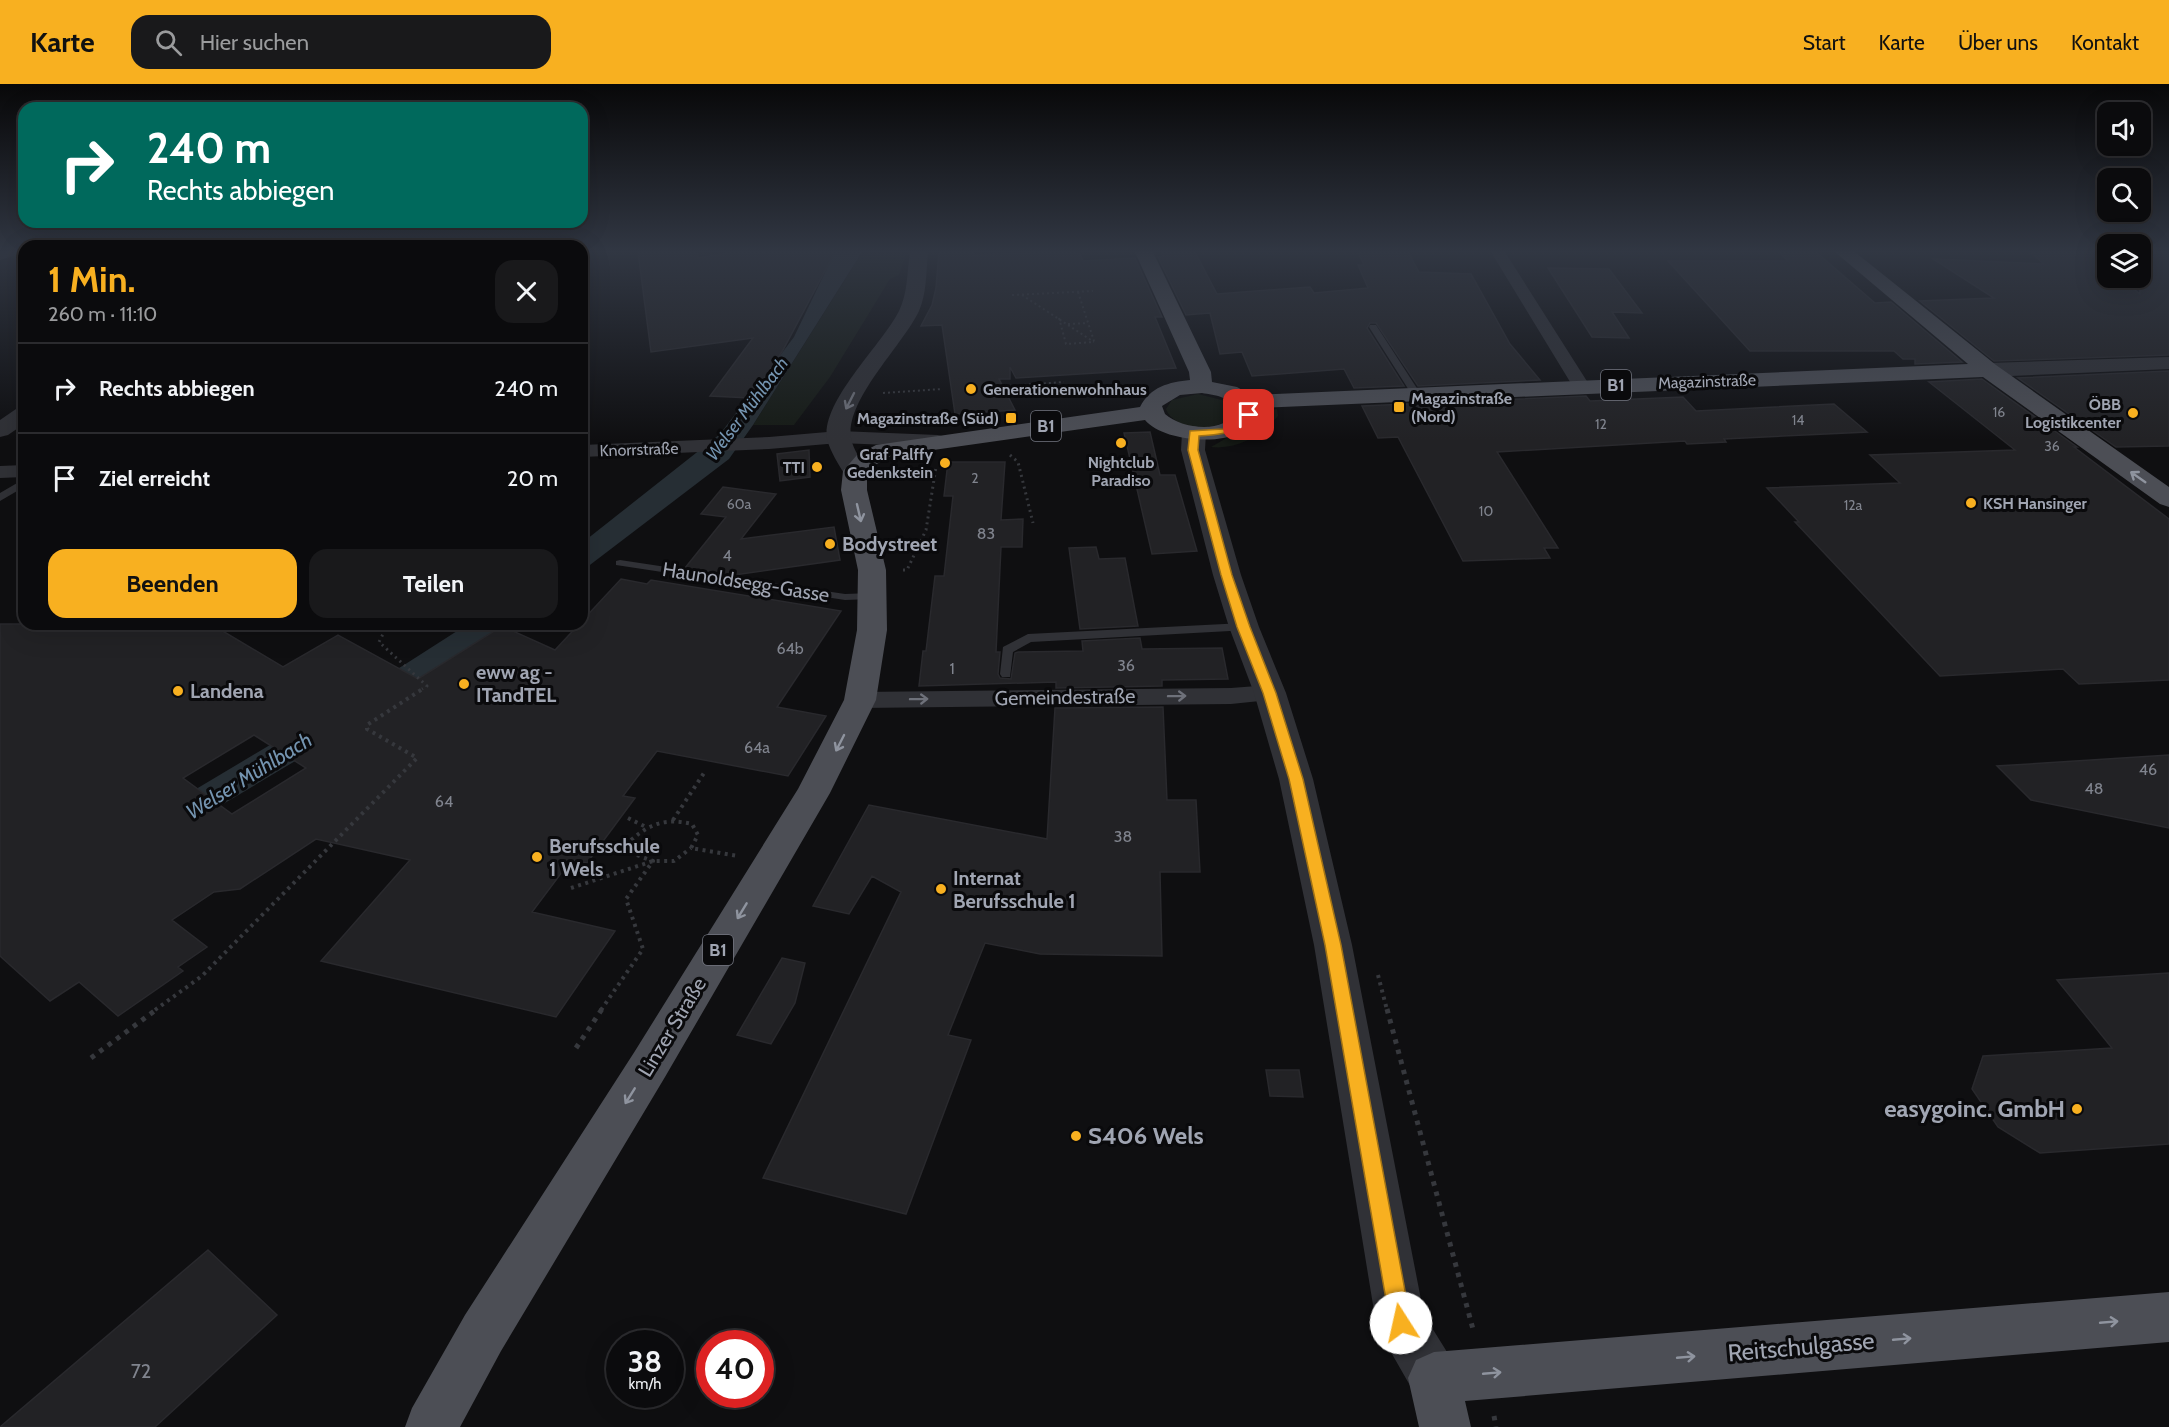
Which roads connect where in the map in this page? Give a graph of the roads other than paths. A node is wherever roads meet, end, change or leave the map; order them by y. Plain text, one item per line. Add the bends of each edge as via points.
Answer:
1 (907, 315) edge
2 (1173, 315) edge
3 (1537, 315) edge
4 (1920, 315) edge
5 (1373, 327) dead end
6 (2169, 363) edge
7 (2050, 368) junction
8 (1988, 370) junction
9 (1202, 386) junction
10 (1581, 386) junction
11 (1415, 393) junction
12 (2027, 398) junction
13 (1245, 402) junction
14 (1152, 412) junction
15 (18, 418) edge
16 (0, 430) edge
17 (1194, 433) junction
18 (839, 437) junction
19 (942, 441) junction
20 (588, 451) edge
21 (870, 460) junction
22 (18, 471) edge
23 (0, 472) edge
24 (18, 486) edge
25 (0, 498) edge
26 (2169, 500) edge
27 (620, 563) dead end
28 (872, 583) junction
29 (1244, 627) junction
30 (1006, 674) dead end
31 (1270, 693) junction
32 (860, 700) junction
33 (2169, 1317) edge
34 (1434, 1378) junction
35 (431, 1427) edge
36 (1445, 1427) edge

1 -> 18 street via 853,395 841,418
2 - 9 main road via 1200,372
3 - 10 street
4 - 8 main road
5 - 11 lane
6 - 7 street, Magazinstraße
7 - 8 street, Magazinstraße
7 - 12 street via 2029,381
8 - 10 main road, Magazinstraße / B1
8 - 12 main road
9 - 13 main road, B1 via 1227,391
9 - 14 main road, B1 via 1160,395 1151,406
10 - 11 main road, Magazinstraße / B1
11 - 13 main road, Magazinstraße / B1
26 -> 12 main road
13 - 17 main road via 1249,415 1237,427
14 - 17 main road via 1166,426
14 - 19 main road, B1
15 - 16 street
17 - 29 street via 1193,450
18 - 19 street
18 - 20 street, Knorrstraße
18 - 21 street, Linzer Straße
19 - 21 main road, B1
21 -> 28 main road, Linzer Straße / B1 via 854,490
22 - 23 street
24 - 25 lane
27 - 28 lane, Haunoldsegg-Gasse via 845,597
28 - 32 main road, Linzer Straße / B1 via 872,630
29 - 30 lane via 1028,638 1007,650
29 - 31 street
32 -> 31 street, Gemeindestraße
31 - 34 street via 1296,779 1333,945 1401,1323
32 -> 35 main road, Linzer Straße / B1 via 813,793 483,1333
34 -> 33 main road, Reitschulgasse
34 - 36 main road

